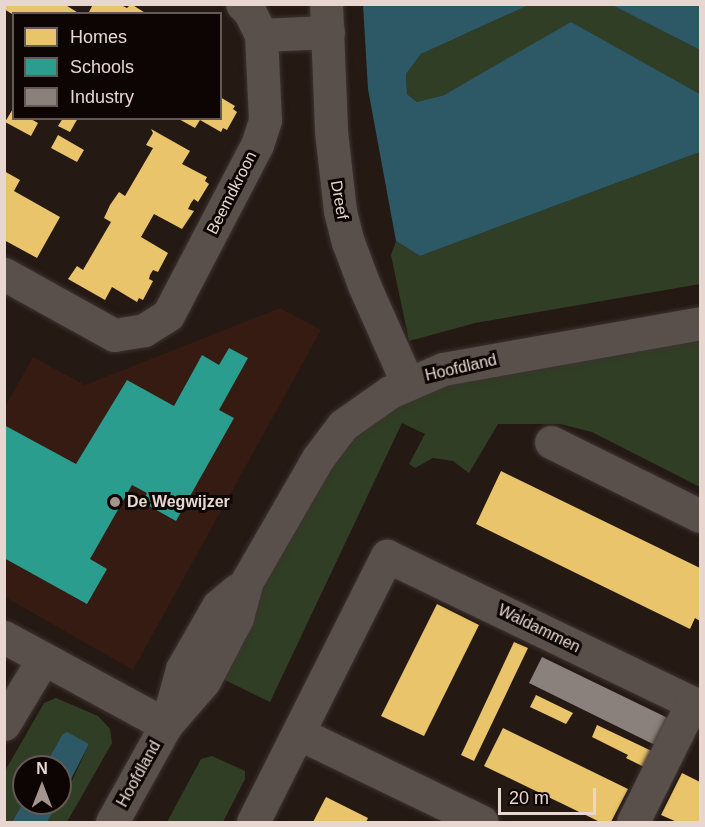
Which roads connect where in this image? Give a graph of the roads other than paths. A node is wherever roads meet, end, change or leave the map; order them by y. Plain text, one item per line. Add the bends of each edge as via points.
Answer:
1 (242, 4) edge
2 (327, 18) edge
3 (261, 35) junction
4 (4, 274) edge
5 (700, 323) edge
6 (407, 382) junction
7 (551, 442) dead end
8 (700, 516) edge
9 (4, 637) edge
10 (43, 659) junction
11 (696, 705) edge
12 (4, 724) edge
13 (166, 725) junction
14 (298, 733) junction
15 (112, 822) edge
16 (253, 822) edge
17 (482, 822) edge
18 (633, 822) edge

1 - 3 street, Beemdkroon
2 - 3 street
2 - 6 street, Dreef via 331,131 340,211 364,285
3 - 4 street, Beemdkroon via 265,120 257,145 168,315 144,330 114,335
5 - 6 street, Hoofdland via 443,369
6 - 13 street, Hoofdland via 359,412 330,441 247,581 237,618 204,681
7 - 8 street
9 - 10 street
10 - 12 street
10 - 13 street
11 - 14 street, Waldammen via 387,556
11 - 18 street
13 - 15 street, Hoofdland
14 - 16 street
14 - 17 street

